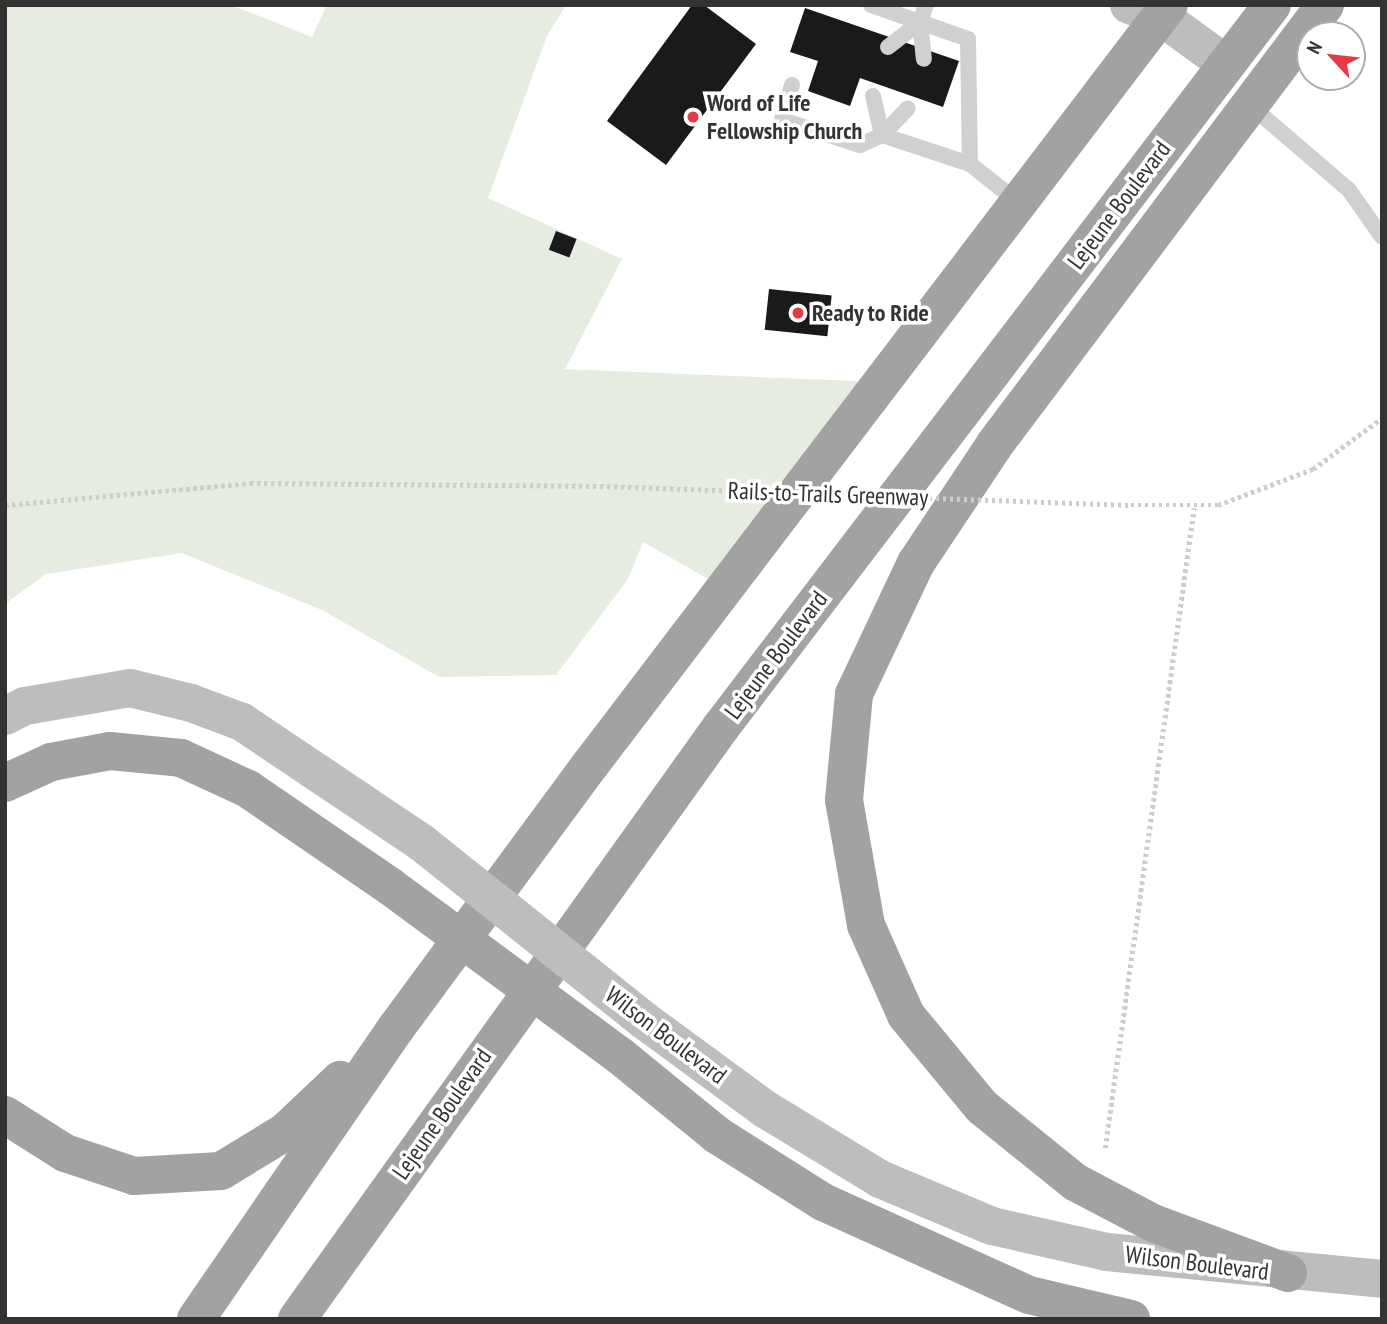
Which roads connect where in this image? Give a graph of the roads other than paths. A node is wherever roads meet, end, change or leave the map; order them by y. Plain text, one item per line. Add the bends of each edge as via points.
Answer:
1 (871, 5) edge
2 (926, 5) edge
3 (1272, 5) edge
4 (1325, 5) edge
5 (1153, 9) edge
6 (920, 22) junction
7 (888, 47) dead end
8 (924, 58) dead end
9 (1226, 64) junction
10 (792, 85) dead end
11 (873, 96) dead end
12 (1251, 106) junction
13 (908, 108) dead end
14 (882, 135) junction
15 (970, 164) junction
16 (1018, 202) junction
17 (1382, 237) edge
18 (5, 716) edge
19 (5, 783) edge
20 (396, 1028) junction
21 (5, 1115) edge
22 (1288, 1273) junction
23 (1382, 1279) edge
24 (196, 1319) edge
25 (297, 1319) edge
26 (1131, 1319) edge

1 - 6 lane
2 - 6 lane
3 - 9 highway, Lejeune Boulevard
4 - 12 highway
5 - 9 main road
5 - 16 highway
6 - 7 lane
6 - 8 lane
6 - 15 lane via 968,39
9 - 25 highway, Lejeune Boulevard via 721,727
10 - 14 lane via 782,120 859,145
11 - 14 lane
12 - 17 lane via 1349,190
12 - 22 highway via 995,444 916,563 854,694 844,800 866,925 901,1004 982,1107 1075,1182 1153,1223
13 - 14 lane
14 - 15 lane
15 - 16 lane
16 - 20 highway
18 - 22 main road, Wilson Boulevard, bridge via 25,706 130,688 242,722 422,843 645,1021 765,1109 880,1179 992,1226 1107,1252
19 - 26 highway, bridge via 51,762 110,751 181,758 248,789 391,887 619,1055 717,1135 823,1202 1028,1295
20 - 21 highway via 285,1132 221,1171 134,1176 65,1153
20 - 24 highway
22 - 23 main road, Wilson Boulevard

